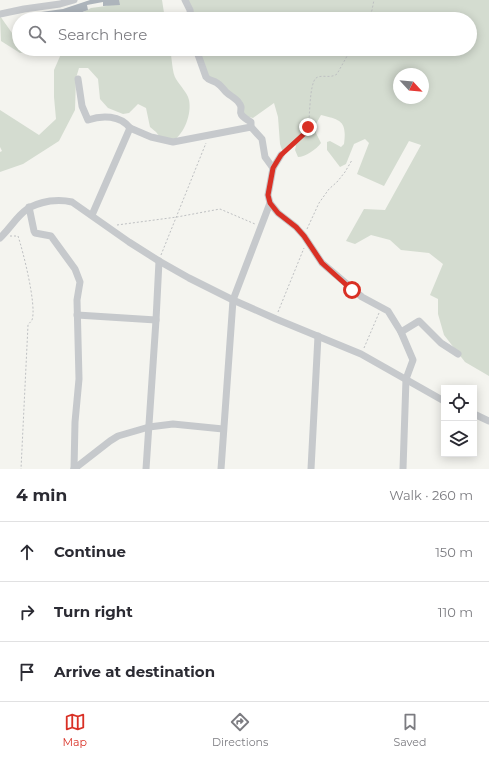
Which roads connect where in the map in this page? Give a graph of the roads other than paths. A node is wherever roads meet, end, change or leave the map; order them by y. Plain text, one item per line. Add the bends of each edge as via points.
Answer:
1 (74, 0) edge
2 (185, 0) edge
3 (190, 12) edge
4 (0, 14) edge
5 (198, 56) edge
6 (78, 79) dead end
7 (251, 127) junction
8 (130, 128) junction
9 (281, 155) road end
10 (273, 168) junction
11 (270, 203) junction
12 (29, 207) junction
13 (92, 215) junction
14 (2, 236) edge
15 (159, 261) junction
16 (233, 300) junction
17 (77, 315) junction
18 (156, 320) junction
19 (401, 332) junction
20 (318, 336) junction
21 (458, 354) dead end
22 (406, 379) junction
23 (441, 399) edge
24 (477, 415) edge
25 (489, 421) edge
26 (150, 427) junction
27 (223, 429) junction
28 (74, 469) edge
29 (146, 469) edge
30 (221, 469) edge
31 (311, 469) edge
32 (403, 469) edge

1 - 4 street
2 - 3 street
5 - 7 street via 206,77 240,104 241,116 251,122
6 - 8 street via 82,106 88,120 99,117 117,118
7 - 8 street via 173,142 151,137
7 - 10 street via 262,139 266,157
8 - 13 street
9 - 10 street
10 - 11 street via 268,195
11 - 16 street
11 - 19 street via 306,238 322,263 352,290 388,311
12 - 13 street via 66,200
12 - 14 street
12 - 17 street via 35,233 51,236 79,276
13 - 15 street
15 - 16 street
15 - 18 street
16 - 20 street
16 - 27 street
17 - 18 street
17 - 28 street via 79,378
18 - 26 street
19 - 21 street via 419,321 441,343
19 - 22 street via 413,360
20 - 22 street via 361,354
20 - 31 street
22 - 23 street
22 - 32 street
24 - 25 street
26 - 27 street via 187,424
26 - 28 street via 118,436
26 - 29 street
27 - 30 street

